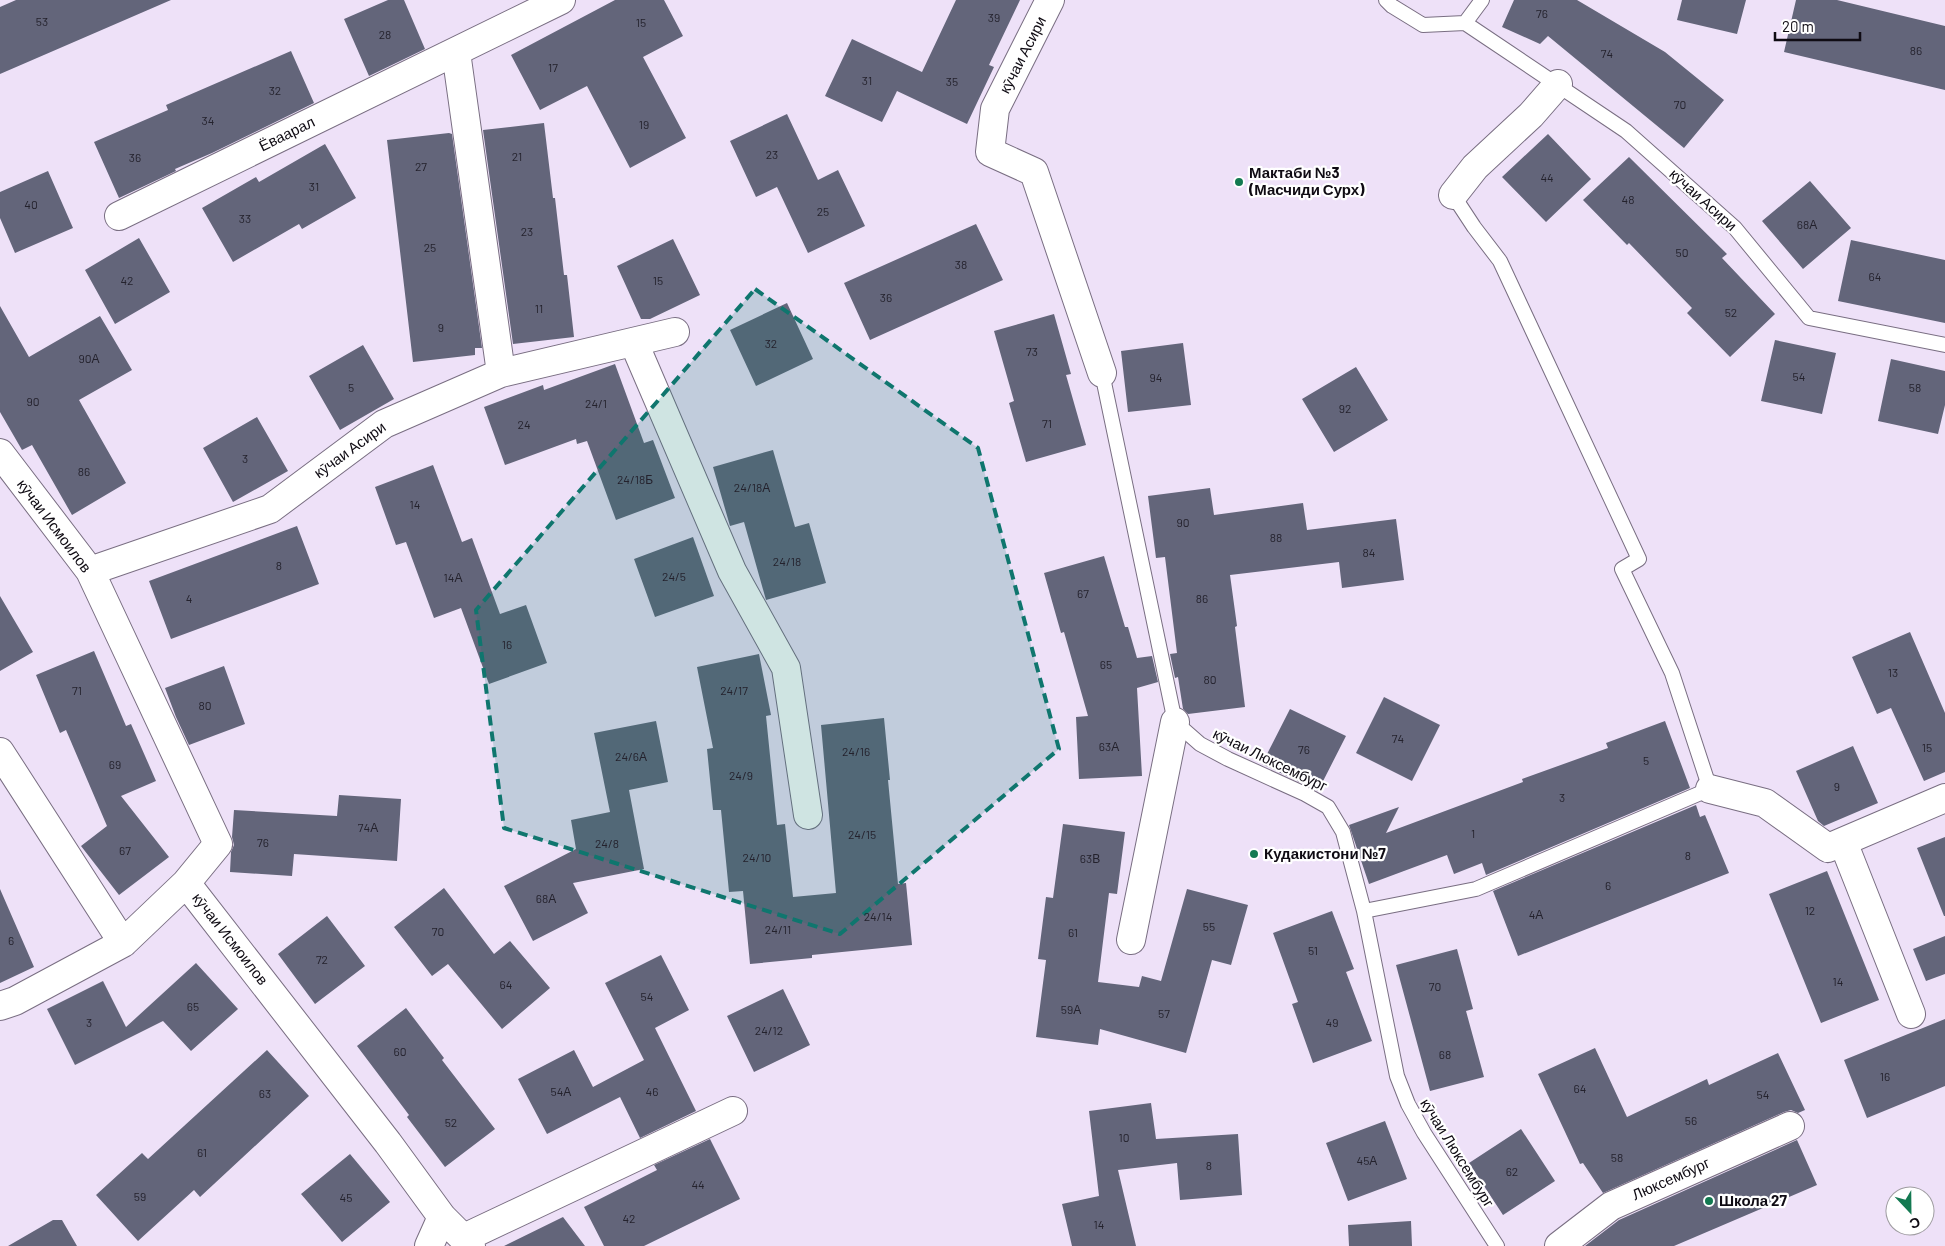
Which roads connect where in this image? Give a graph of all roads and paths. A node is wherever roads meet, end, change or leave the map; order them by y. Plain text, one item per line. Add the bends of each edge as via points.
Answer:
1 (561, 0) edge
2 (1050, 0) edge
3 (1386, 0) edge
4 (1482, 0) edge
5 (1465, 23) junction
6 (456, 52) junction
7 (1558, 84) junction
8 (1453, 195) joint
9 (119, 216) dead end
10 (675, 332) dead end
11 (634, 343) junction
12 (1945, 345) edge
13 (501, 373) junction
14 (1102, 373) joint
15 (0, 453) edge
16 (90, 571) junction
17 (1175, 722) junction
18 (0, 752) edge
19 (1710, 789) junction
20 (1945, 798) edge
21 (808, 816) dead end
22 (1844, 842) junction
23 (186, 883) junction
24 (1364, 911) junction
25 (1131, 940) dead end
26 (123, 943) junction
27 (0, 1006) edge
28 (1911, 1014) dead end
29 (733, 1111) dead end
30 (1790, 1126) dead end
31 (442, 1217) junction
32 (467, 1242) edge
33 (430, 1246) edge
34 (1497, 1246) edge
35 (1559, 1246) edge

1 - 6 street, Ёваарал
2 - 14 street, кӯчаи Асири via 994,109 990,152 1034,172
3 - 5 lane via 1423,25
4 - 5 lane
5 - 7 lane, кӯчаи Асири
6 - 9 street, Ёваарал
6 - 13 street
7 - 8 street via 1531,115 1475,167
7 - 12 lane, кӯчаи Асири via 1626,131 1735,228 1809,318
8 - 19 lane via 1500,261 1639,559 1622,569 1672,673
10 - 11 street, кӯчаи Асири
11 - 13 street, кӯчаи Асири
11 - 21 street via 732,571 786,668
13 - 16 street, кӯчаи Асири via 384,424 270,509
14 - 17 lane
15 - 16 street, кӯчаи Исмоилов
16 - 23 street, кӯчаи Исмоилов via 218,844
17 - 24 lane, кӯчаи Люксембург via 1200,744 1328,807 1342,832
17 - 25 street
18 - 26 street
19 - 22 street via 1765,803 1828,848
19 - 24 lane via 1476,889
20 - 22 street
22 - 28 street
23 - 26 street
23 - 31 street, кӯчаи Исмоилов via 388,1142
24 - 34 lane, кӯчаи Люксембург via 1397,1076 1408,1104
26 - 27 street
29 - 32 street
30 - 35 street, Люксембург via 1611,1206
31 - 32 street, кӯчаи Исмоилов
31 - 33 street

